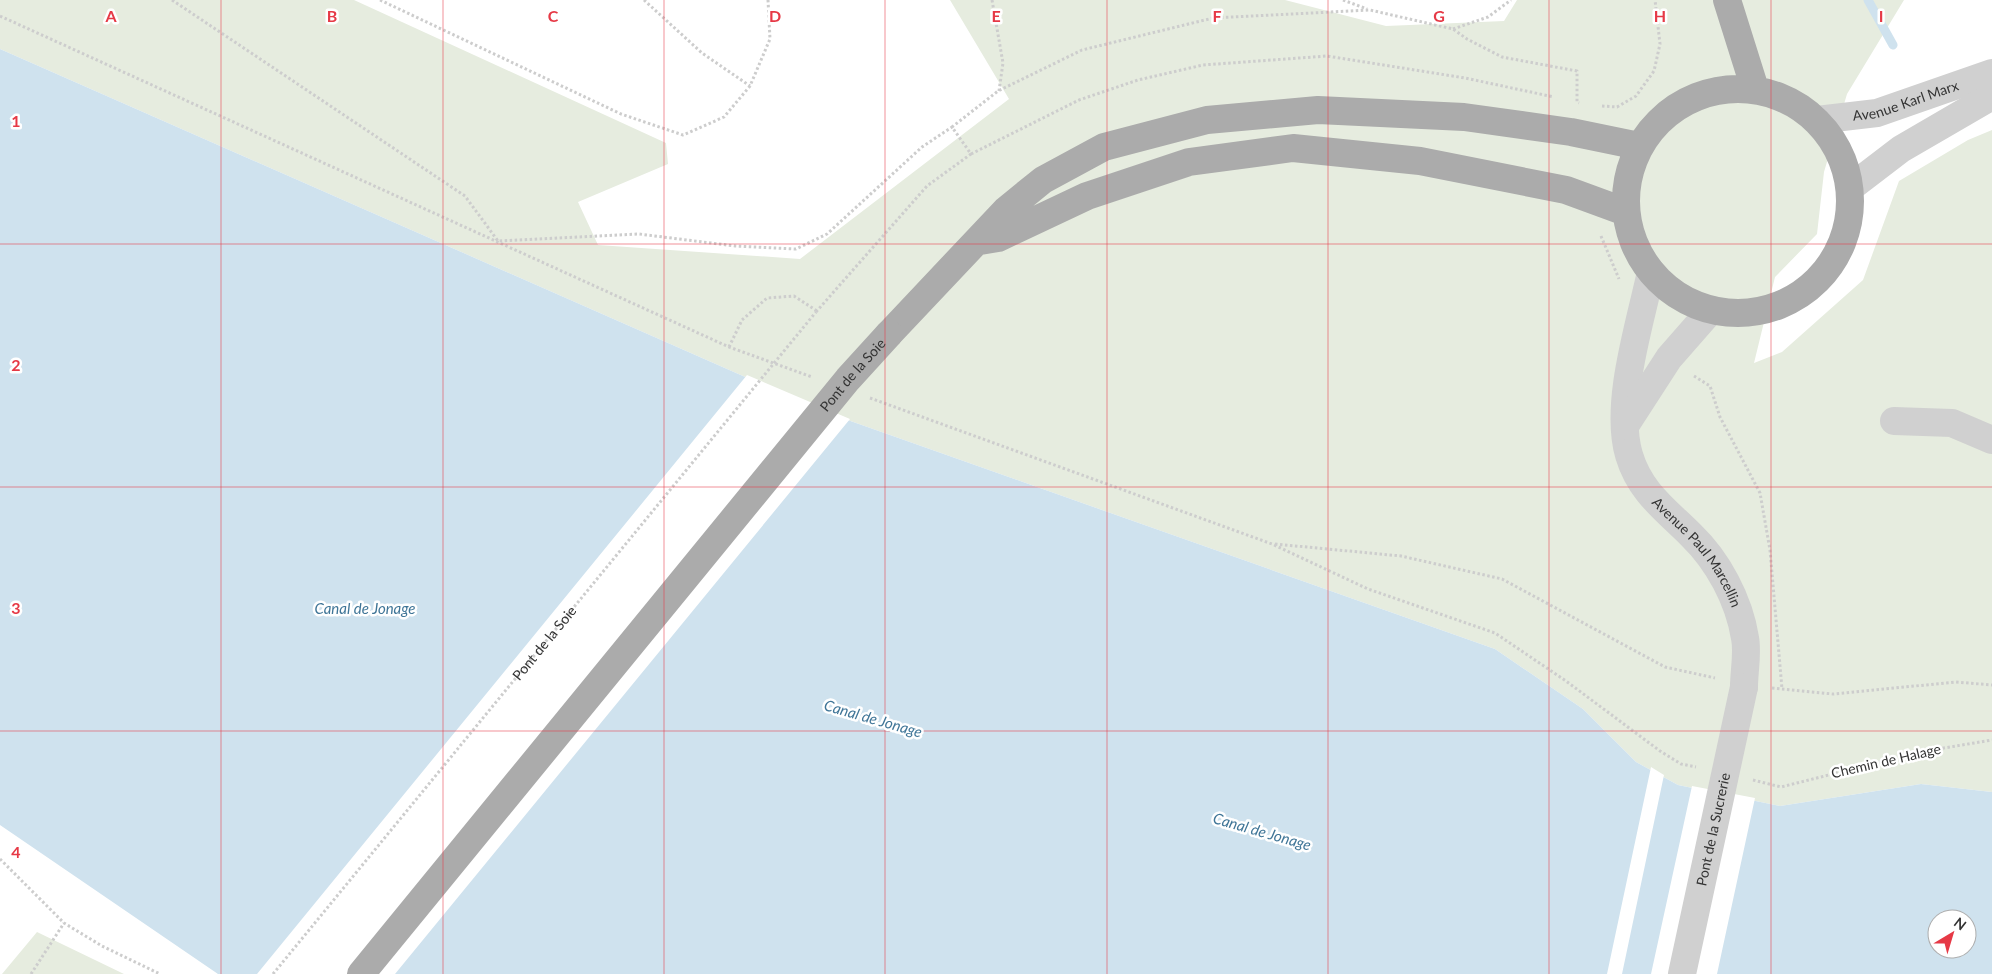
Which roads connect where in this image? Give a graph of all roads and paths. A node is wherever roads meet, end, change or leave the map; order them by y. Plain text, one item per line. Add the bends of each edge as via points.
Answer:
1 (172, 0) edge
2 (380, 0) edge
3 (644, 0) edge
4 (768, 0) edge
5 (992, 0) edge
6 (1343, 0) edge
7 (1511, 0) edge
8 (1655, 0) edge
9 (1727, 0) edge
10 (1370, 10) junction
11 (1453, 29) junction
12 (1992, 73) edge
13 (750, 86) junction
14 (1755, 89) junction
15 (998, 91) junction
16 (1992, 96) edge
17 (1585, 103) dead end
18 (1593, 104) dead end
19 (1817, 120) junction
20 (952, 127) junction
21 (1639, 146) junction
22 (1850, 188) junction
23 (1626, 212) junction
24 (979, 242) junction
25 (1651, 272) junction
26 (1711, 310) junction
27 (816, 311) junction
28 (728, 347) dead end
29 (1894, 421) dead end
30 (1626, 426) junction
31 (1992, 440) edge
32 (1272, 544) dead end
33 (1705, 675) dead end
34 (1992, 685) edge
35 (1744, 687) joint
36 (1782, 689) dead end
37 (1992, 740) edge
38 (1782, 786) dead end
39 (0, 859) edge
40 (64, 923) junction
41 (31, 974) edge
42 (160, 974) edge
43 (273, 974) edge
44 (361, 974) edge
45 (1682, 974) edge

1 - 20 path via 465,196 498,241 639,234 735,246 796,249 827,234 922,147
2 - 13 path via 621,114 683,134 724,117
3 - 13 path via 702,53
4 - 13 path via 770,39
5 - 15 path via 1003,63
6 - 10 path
7 - 11 path via 1488,18
8 - 18 path via 1660,44 1654,71 1636,96 1617,107
9 - 14 main road
10 - 11 path
10 - 15 path via 1213,18 1082,50
11 - 17 path via 1502,57 1577,71 1577,102
12 - 19 street, Avenue Karl Marx via 1877,113
14 - 19 main road via 1778,95
14 - 21 main road via 1714,90 1695,96 1660,119
15 - 20 path
16 - 22 street, Avenue Karl Marx via 1901,149
19 - 22 main road via 1833,140 1844,163
20 - 27 path, Pont de la Soie via 971,154 927,186
21 - 23 main road via 1627,182
21 - 24 main road, Pont de la Soie via 1571,132 1464,117 1318,110 1207,120 1104,148 1043,180 1006,210
22 - 26 main road via 1847,231 1828,270 1813,285 1775,307 1754,312
23 - 24 main road via 1566,190 1420,161 1293,148 1189,162 1087,196 998,238
23 - 25 main road via 1634,244
24 - 44 main road, Pont de la Soie, bridge via 848,379
25 - 26 main road via 1678,296
25 - 30 street, Avenue Paul Marcellin via 1627,380
26 - 30 street via 1669,358
27 - 28 path via 794,296 767,298 742,320
27 - 43 path, Pont de la Soie, bridge
29 - 31 street via 1952,424
30 - 35 street, Avenue Paul Marcellin via 1628,454 1640,484 1693,536 1720,570 1735,602 1746,638
32 - 33 path via 1401,556 1502,579 1665,667
34 - 36 path via 1956,682 1833,694
35 - 45 street, Pont de la Sucrerie, bridge
37 - 38 path, Chemin de Halage via 1920,752
39 - 40 path
40 - 41 path
40 - 42 path

